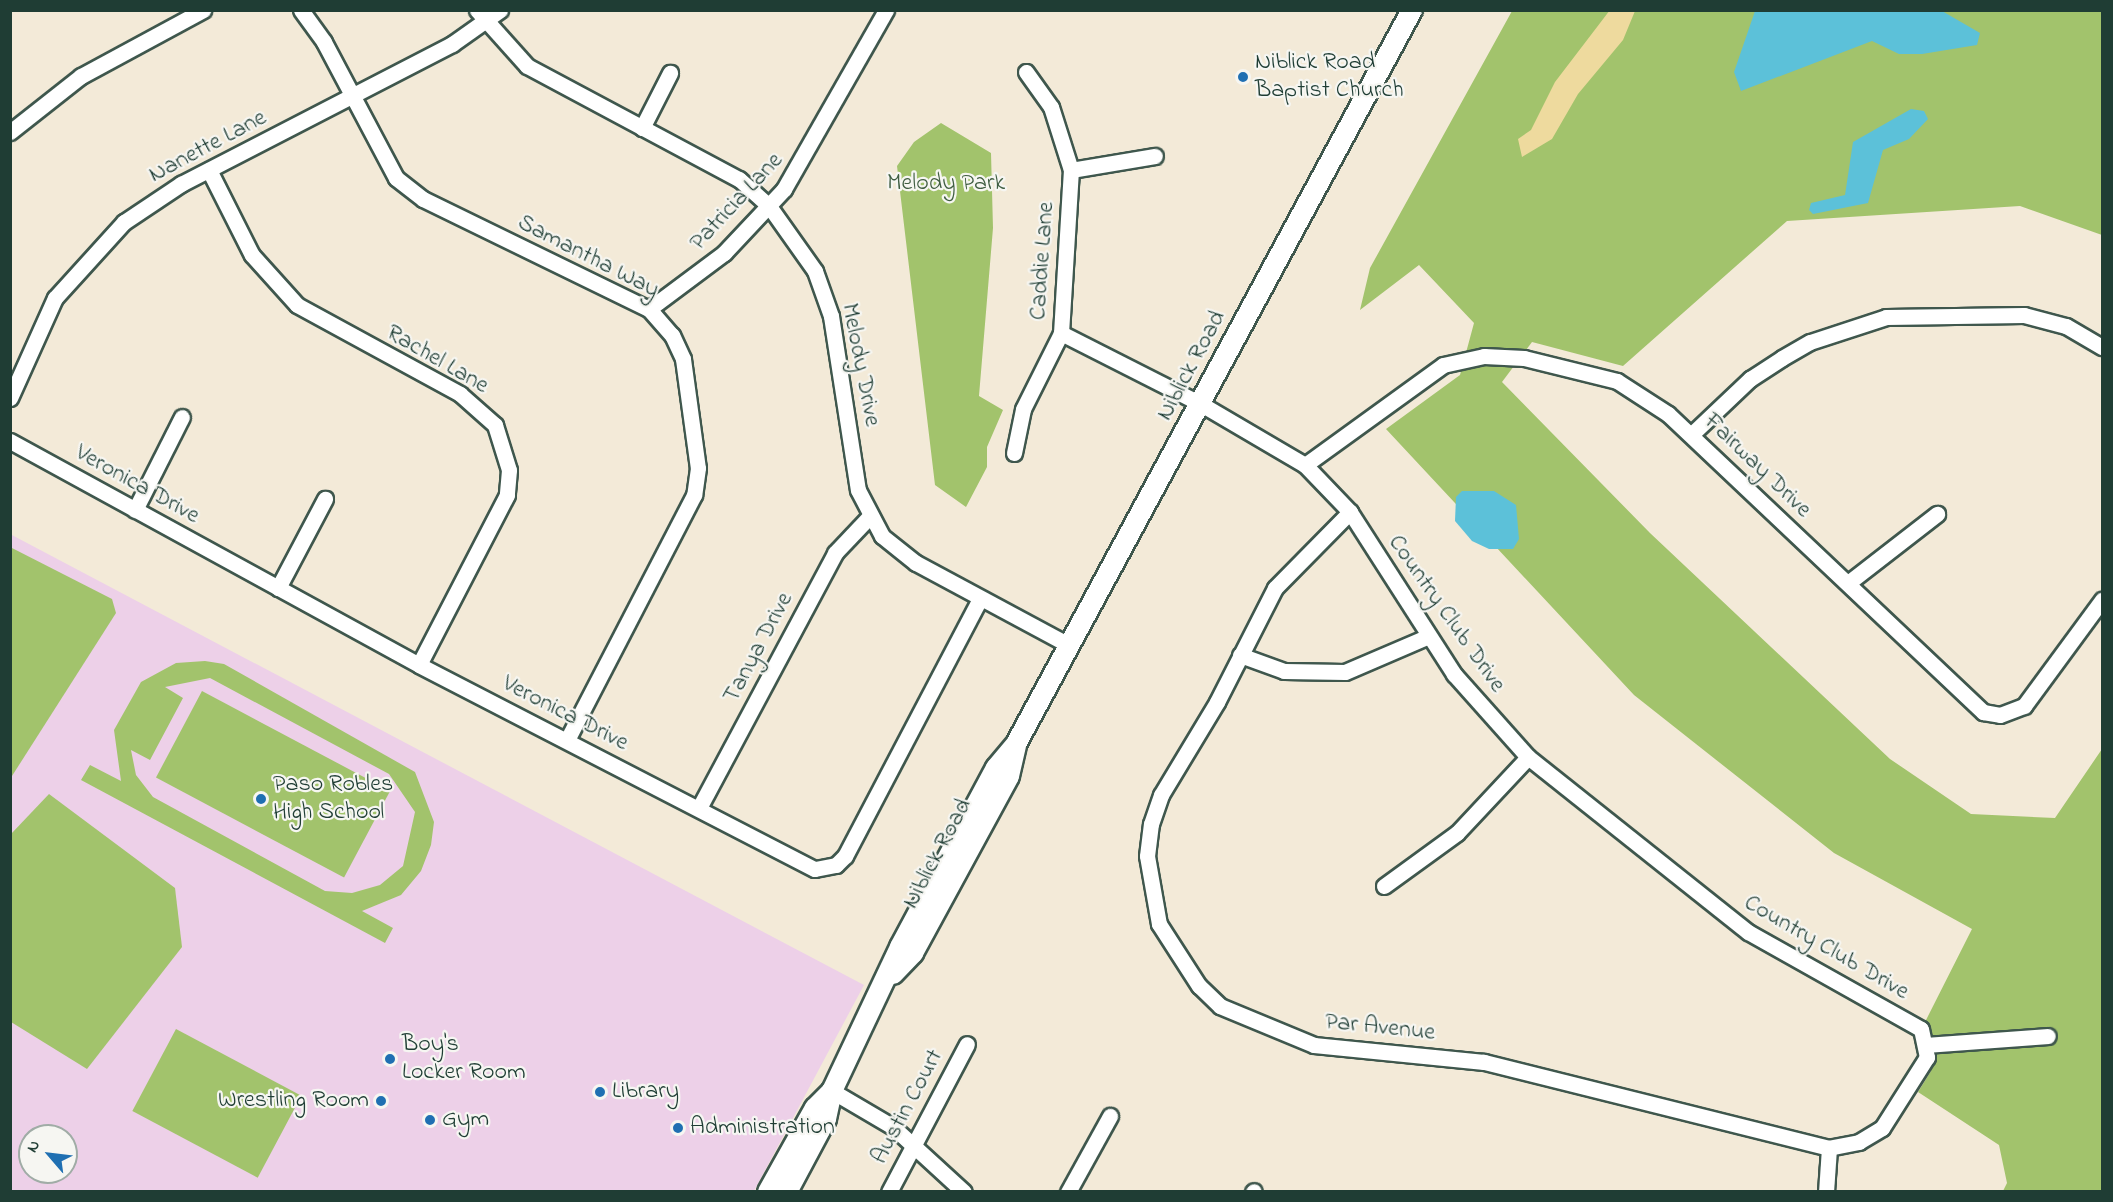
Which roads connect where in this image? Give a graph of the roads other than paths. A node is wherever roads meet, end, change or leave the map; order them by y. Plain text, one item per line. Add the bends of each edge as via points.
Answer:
1 (203, 10) edge
2 (301, 10) edge
3 (500, 10) edge
4 (886, 10) edge
5 (1412, 10) edge
6 (482, 16) edge
7 (1026, 72) dead end
8 (670, 73) dead end
9 (353, 96) junction
10 (642, 128) junction
11 (10, 132) edge
12 (1155, 156) dead end
13 (209, 170) junction
14 (1071, 170) junction
15 (769, 206) junction
16 (649, 309) junction
17 (1061, 333) junction
18 (2103, 347) edge
19 (10, 398) edge
20 (1201, 404) junction
21 (182, 417) dead end
22 (1693, 433) junction
23 (10, 441) edge
24 (1014, 453) dead end
25 (1305, 465) junction
26 (325, 499) dead end
27 (135, 510) junction
28 (1350, 513) junction
29 (1937, 514) dead end
30 (869, 517) junction
31 (1848, 583) junction
32 (278, 588) junction
33 (980, 599) junction
34 (2103, 600) edge
35 (1429, 636) junction
36 (1069, 645) junction
37 (1240, 656) junction
38 (419, 665) junction
39 (567, 740) junction
40 (1528, 757) junction
41 (699, 808) junction
42 (1384, 886) dead end
43 (2048, 1036) dead end
44 (967, 1044) dead end
45 (1926, 1045) junction
46 (832, 1091) junction
47 (1110, 1116) dead end
48 (913, 1145) junction
49 (1829, 1148) junction
50 (768, 1191) edge
51 (788, 1191) edge
52 (889, 1191) edge
53 (964, 1191) edge
54 (1068, 1191) edge
55 (1826, 1191) edge

1 - 11 street via 81,76
2 - 9 street, Samantha Way
3 - 6 street, Nanette Lane
4 - 15 street, Patricia Lane via 802,166
5 - 20 main road, Niblick Road
6 - 9 street, Nanette Lane
6 - 10 street, Melody Drive via 527,66
7 - 14 street, Caddie Lane via 1052,107
8 - 10 street
9 - 13 street, Nanette Lane
9 - 16 street, Samantha Way via 385,164 409,190
10 - 15 street, Melody Drive via 739,180
12 - 14 street
13 - 19 street, Nanette Lane via 124,222 73,274 40,326
13 - 38 street, Rachel Lane via 252,255 297,305 460,394 495,425 510,470 507,495
14 - 17 street, Caddie Lane
15 - 16 street, Patricia Lane via 681,289
15 - 30 street, Melody Drive via 815,272 831,316 858,490
16 - 39 street, Samantha Way via 672,335 690,386 698,468 694,495
17 - 20 street, Country Club Drive
17 - 24 street, Caddie Lane via 1023,409
18 - 22 street via 2066,326 2024,315 1886,317 1810,342 1782,358 1750,379
20 - 25 street, Country Club Drive
20 - 36 main road, Niblick Road
21 - 27 street
22 - 25 street, Fairway Drive via 1617,381 1547,362 1484,356 1443,365 1420,379
22 - 31 street, Fairway Drive
23 - 27 street, Veronica Drive
25 - 28 street, Country Club Drive
26 - 32 street
27 - 32 street, Veronica Drive
28 - 35 street, Country Club Drive
28 - 37 street, Par Avenue via 1275,588
29 - 31 street
30 - 33 street, Melody Drive via 882,536 916,563
30 - 41 street, Tanya Drive via 835,553
31 - 34 street, Fairway Drive via 1971,704 2000,716 2024,706
32 - 38 street, Veronica Drive
33 - 36 street, Melody Drive
33 - 41 street, Veronica Drive via 836,865 815,870
35 - 37 street via 1345,672 1292,672
35 - 40 street, Country Club Drive via 1454,674
36 - 46 main road, Niblick Road via 1016,744 996,768 900,947 889,978
37 - 49 street, Par Avenue via 1161,795 1147,856 1159,924 1183,967 1220,1006 1314,1045 1484,1062
38 - 39 street, Veronica Drive
39 - 41 street, Veronica Drive
40 - 42 street via 1458,833
40 - 45 street, Country Club Drive via 1748,932 1907,1020 1921,1029
43 - 45 street
44 - 48 street, Austin Court
45 - 49 street, Par Avenue via 1927,1057 1908,1092 1872,1136
46 - 48 street via 871,1110
46 - 50 main road, Niblick Road via 815,1108
46 - 51 main road, Niblick Road via 826,1119
47 - 54 street
48 - 52 street, Austin Court
48 - 53 street
49 - 55 street

